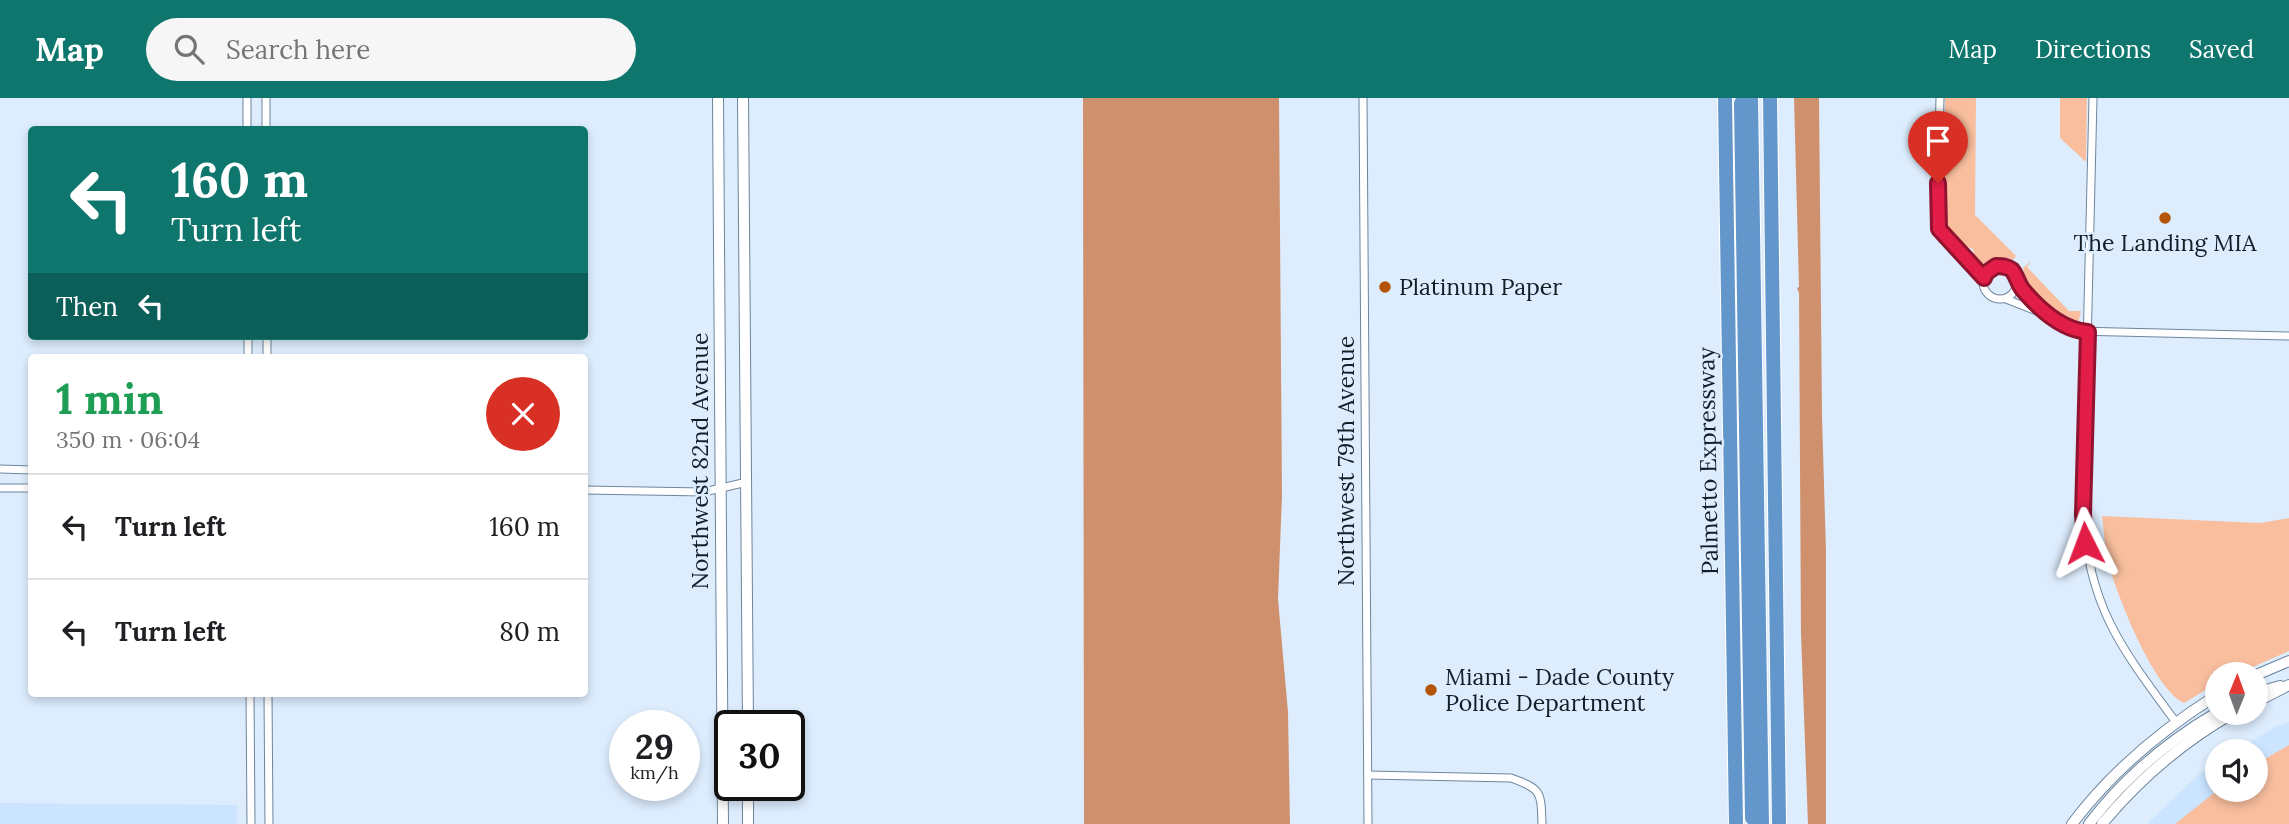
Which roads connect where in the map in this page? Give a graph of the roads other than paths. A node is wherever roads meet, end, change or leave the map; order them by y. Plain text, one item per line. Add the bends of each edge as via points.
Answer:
1 (247, 98) edge
2 (265, 98) edge
3 (718, 98) edge
4 (743, 98) edge
5 (1363, 98) edge
6 (1723, 98) edge
7 (1741, 98) edge
8 (1751, 98) edge
9 (1770, 98) edge
10 (1940, 98) edge
11 (2093, 98) edge
12 (247, 126) edge
13 (266, 126) edge
14 (2016, 277) junction
15 (1984, 278) junction
16 (2004, 299) junction
17 (2053, 319) junction
18 (2088, 332) junction
19 (2289, 336) edge
20 (0, 470) edge
21 (28, 470) edge
22 (747, 482) junction
23 (0, 488) edge
24 (28, 488) edge
25 (722, 489) junction
26 (588, 490) edge
27 (2289, 661) edge
28 (2268, 670) edge
29 (2289, 684) edge
30 (2268, 690) edge
31 (2268, 695) edge
32 (250, 697) edge
33 (268, 697) edge
34 (2205, 703) edge
35 (748, 710) edge
36 (2205, 720) edge
37 (2175, 722) junction
38 (2214, 725) edge
39 (2184, 733) junction
40 (1368, 775) junction
41 (748, 801) edge
42 (251, 824) edge
43 (269, 824) edge
44 (723, 824) edge
45 (748, 824) edge
46 (1368, 824) edge
47 (1542, 824) edge
48 (1736, 824) edge
49 (1752, 824) edge
50 (1762, 824) edge
51 (1779, 824) edge
52 (2072, 824) edge
53 (2089, 824) edge
54 (2102, 824) edge

1 - 12 street
2 - 13 street
3 - 25 street, Northwest 82nd Avenue
4 - 22 street, Northwest 82nd Avenue
5 - 40 street, Northwest 79th Avenue
6 - 48 highway, Palmetto Expressway
7 - 49 highway
8 - 50 highway
9 - 51 highway
10 - 15 street via 1937,225
11 - 18 street
14 - 15 street via 2002,266 1991,269
14 - 16 street via 2015,290
14 - 17 street
15 - 16 street via 1989,295
16 - 17 street
17 - 18 street via 2067,328
18 - 19 street
18 - 37 street via 2083,514 2091,577 2113,633
20 - 21 street
22 - 25 street
22 - 35 street, Northwest 82nd Avenue
23 - 24 street
25 - 26 street
25 - 44 street, Northwest 82nd Avenue
27 - 28 street
29 - 30 street
29 - 31 street
32 - 42 street
33 - 43 street
34 - 37 street
36 - 39 street
37 - 39 street
37 - 52 street via 2127,763
38 - 54 street via 2166,759
39 - 53 street via 2132,777
40 - 46 street, Northwest 79th Avenue
40 - 47 street via 1511,778 1533,786 1541,799
41 - 45 street

